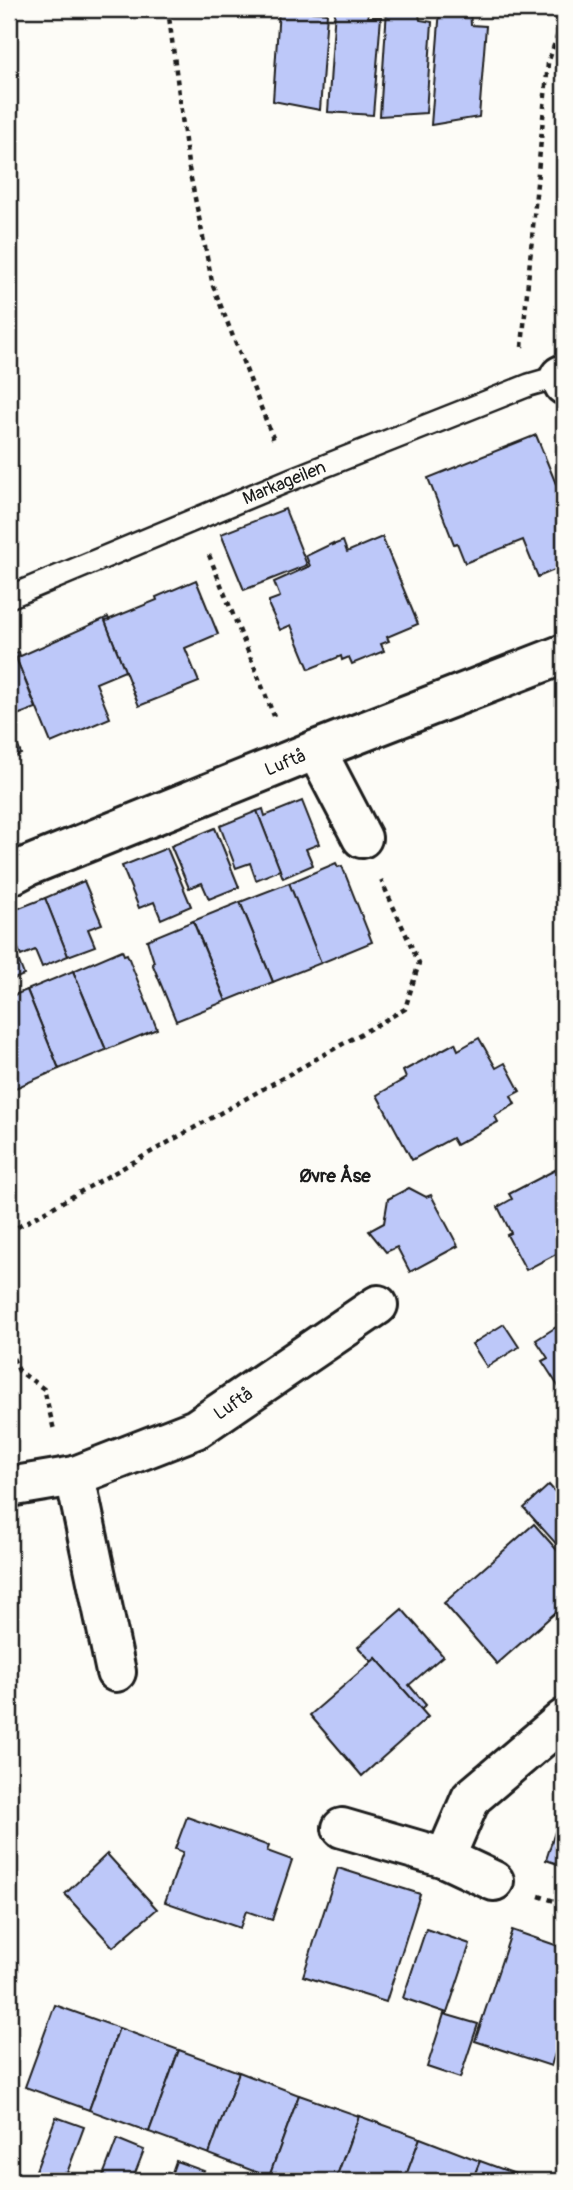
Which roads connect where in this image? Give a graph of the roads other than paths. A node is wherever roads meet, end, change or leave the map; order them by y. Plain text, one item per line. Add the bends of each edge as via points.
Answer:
1 (554, 380) edge
2 (9, 597) edge
3 (564, 654) edge
4 (305, 755) junction
5 (362, 838) road end
6 (9, 876) edge
7 (377, 1305) dead end
8 (71, 1477) junction
9 (9, 1487) edge
10 (116, 1672) dead end
11 (564, 1719) edge
12 (342, 1828) dead end
13 (444, 1858) junction
14 (495, 1881) dead end

1 - 2 lane, Markageilen via 292,479
3 - 4 street, Luftå
4 - 5 street
4 - 6 street, Luftå
7 - 8 street, Luftå via 196,1429
8 - 9 street, Luftå
8 - 10 street
11 - 13 street via 471,1798
12 - 13 street
13 - 14 street

